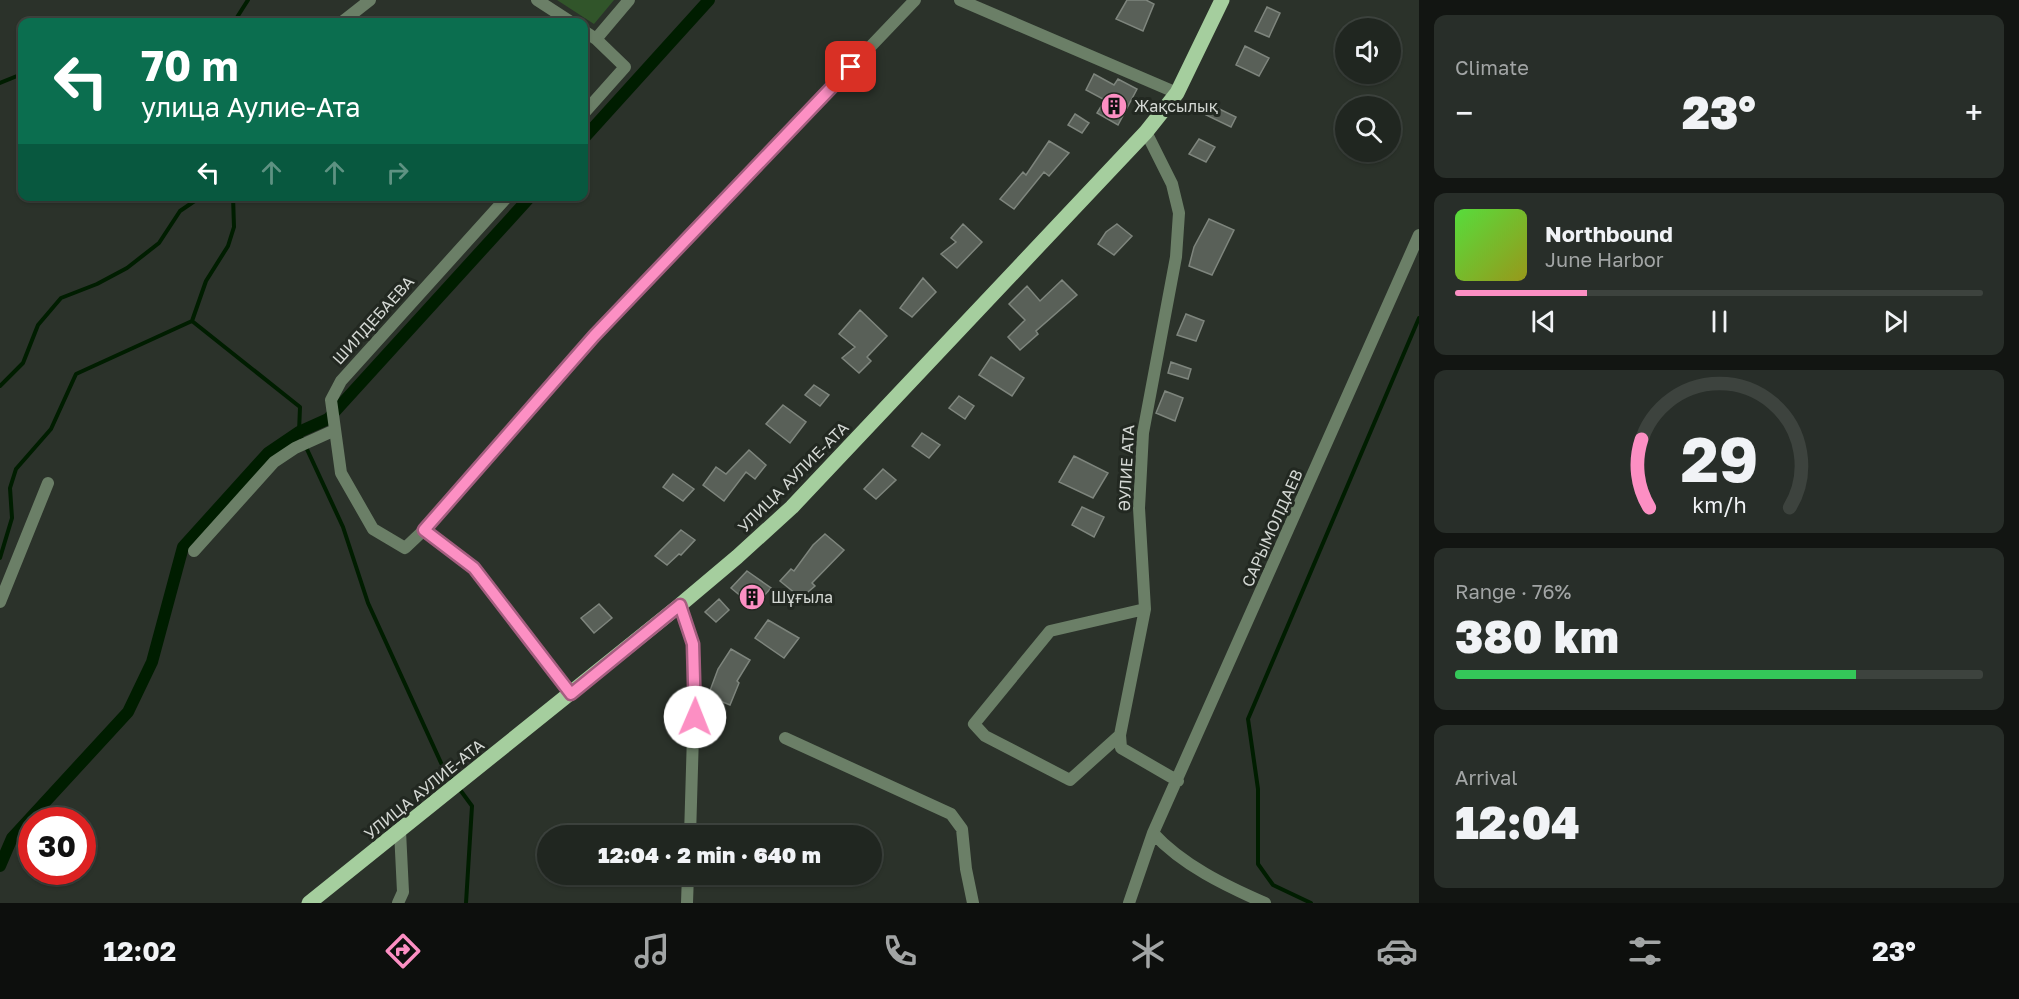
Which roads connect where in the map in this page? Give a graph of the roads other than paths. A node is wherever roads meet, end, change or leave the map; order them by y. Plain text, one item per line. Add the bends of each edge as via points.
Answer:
1 (370, 0) edge
2 (537, 0) edge
3 (629, 0) edge
4 (915, 0) edge
5 (960, 0) edge
6 (1222, 0) edge
7 (347, 18) edge
8 (565, 18) edge
9 (588, 34) edge
10 (596, 39) junction
11 (1178, 93) junction
12 (588, 109) edge
13 (1146, 132) junction
14 (503, 201) edge
15 (1419, 235) edge
16 (335, 430) junction
17 (48, 483) dead end
18 (424, 530) junction
19 (194, 551) dead end
20 (0, 602) edge
21 (680, 605) junction
22 (1145, 609) junction
23 (571, 694) junction
24 (1120, 735) junction
25 (785, 738) dead end
26 (1178, 781) junction
27 (690, 825) edge
28 (400, 831) junction
29 (1153, 833) junction
30 (688, 885) edge
31 (1238, 897) edge
32 (309, 903) edge
33 (398, 903) edge
34 (687, 903) edge
35 (973, 903) edge
36 (1129, 903) edge
37 (1265, 903) edge

1 - 7 street
2 - 8 street
3 - 10 street
4 - 18 street via 594,336
5 - 11 street
6 - 11 main road, УЛИЦА АУЛИЕ-АТА
9 - 10 street
10 - 12 street via 625,67
11 - 13 main road, УЛИЦА АУЛИЕ-АТА
13 - 21 main road, УЛИЦА АУЛИЕ-АТА via 792,507
13 - 22 street, ӘУЛИЕ АТА via 1172,184 1179,213 1176,257 1143,433 1139,508
14 - 16 street, ШИЛДЕБАЕВА via 341,381 331,400
15 - 26 street, САРЫМОЛДАЕВ
16 - 18 street, ШИЛДЕБАЕВА via 341,473 374,529 405,548
16 - 19 street via 294,448 274,462
17 - 20 street
18 - 23 street via 474,568
21 - 23 main road, УЛИЦА АУЛИЕ-АТА
21 - 27 street via 693,644 695,667
22 - 24 street, ӘУЛИЕ АТА
22 - 24 street via 1050,631 974,724 985,736 1070,780
23 - 28 main road, УЛИЦА АУЛИЕ-АТА
24 - 26 street via 1121,748
25 - 35 street via 951,814 962,829
26 - 29 street, САРЫМОЛДАЕВ
28 - 32 main road, УЛИЦА АУЛИЕ-АТА
28 - 33 street via 403,892
29 - 31 street via 1170,851
29 - 36 street, САРЫМОЛДАЕВ
30 - 34 street
31 - 37 street

